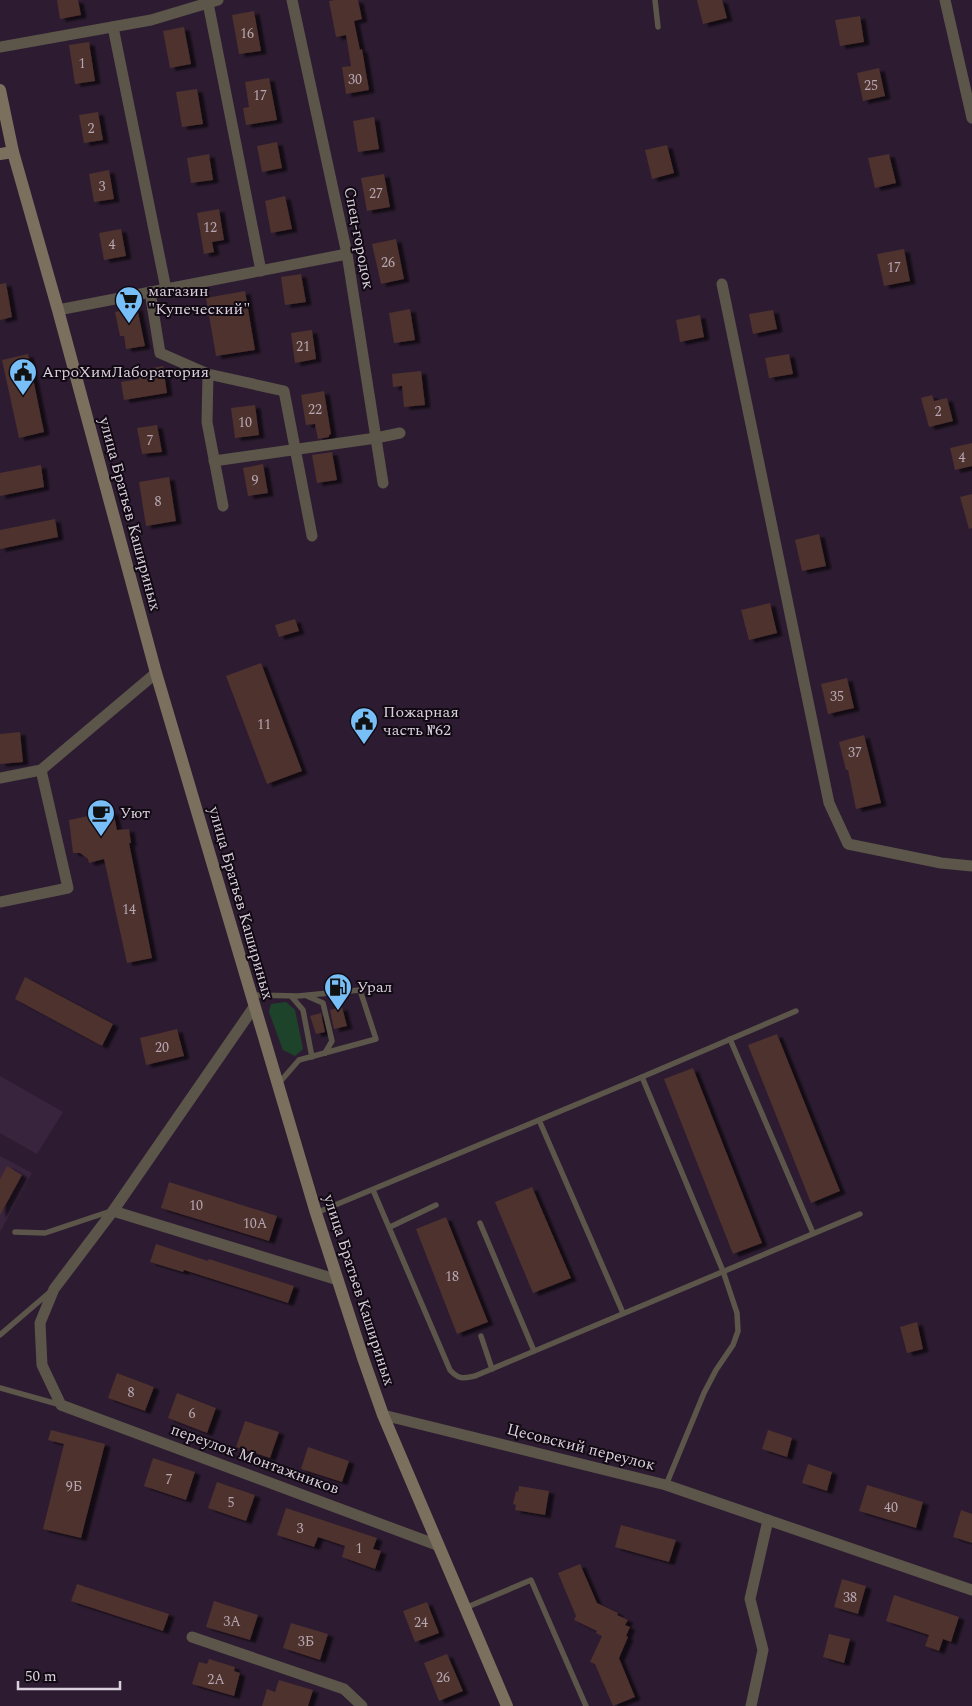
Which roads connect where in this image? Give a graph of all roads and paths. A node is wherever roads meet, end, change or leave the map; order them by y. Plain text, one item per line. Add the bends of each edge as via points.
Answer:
1 (292, 0) edge
2 (655, 0) edge
3 (945, 0) edge
4 (213, 2) edge
5 (113, 27) junction
6 (658, 28) dead end
7 (0, 47) edge
8 (0, 90) edge
9 (972, 118) edge
10 (13, 152) junction
11 (0, 154) edge
12 (347, 254) junction
13 (261, 271) junction
14 (722, 284) dead end
15 (166, 289) junction
16 (150, 292) junction
17 (58, 310) junction
18 (208, 374) junction
19 (400, 433) dead end
20 (376, 438) junction
21 (296, 449) junction
22 (214, 461) junction
23 (383, 484) dead end
24 (223, 506) dead end
25 (312, 536) dead end
26 (156, 673) junction
27 (41, 770) junction
28 (0, 778) edge
29 (972, 866) edge
30 (0, 902) edge
31 (306, 995) junction
32 (291, 996) junction
33 (252, 1001) junction
34 (796, 1010) dead end
35 (730, 1039) junction
36 (325, 1053) junction
37 (312, 1057) junction
38 (642, 1077) junction
39 (278, 1084) junction
40 (539, 1120) junction
41 (373, 1190) junction
42 (436, 1205) dead end
43 (113, 1211) junction
44 (316, 1213) junction
45 (860, 1214) dead end
46 (480, 1223) dead end
47 (390, 1227) junction
48 (15, 1232) dead end
49 (813, 1233) junction
50 (723, 1271) junction
51 (338, 1280) junction
52 (54, 1289) junction
53 (623, 1314) junction
54 (0, 1335) edge
55 (481, 1336) dead end
56 (534, 1351) junction
57 (492, 1368) junction
58 (0, 1388) edge
59 (61, 1405) junction
60 (383, 1415) junction
61 (666, 1485) junction
62 (768, 1520) junction
63 (437, 1545) junction
64 (972, 1590) edge
65 (465, 1608) junction
66 (192, 1637) dead end
67 (362, 1706) edge
68 (507, 1706) edge
69 (586, 1706) edge
70 (751, 1706) edge

1 - 12 street, Спец-городок
2 - 6 lane
3 - 9 street
4 - 5 street
4 - 13 street
5 - 7 street
5 - 15 street
8 - 10 main road, улица Братьев Кашириных
10 - 11 main road
10 - 17 main road, улица Братьев Кашириных
12 - 13 street
12 - 20 street, Спец-городок
13 - 15 street
14 - 29 street via 829,803 848,844
15 - 16 street
16 - 17 street
16 - 18 street via 160,352
17 - 26 main road, улица Братьев Кашириных
18 - 21 street via 284,391
18 - 22 street via 207,422
19 - 20 street
20 - 21 street
20 - 23 street, Спец-городок
21 - 22 street
21 - 25 street
22 - 24 street
26 - 27 street
26 - 33 main road, улица Братьев Кашириных
27 - 28 street
27 - 30 street via 68,888
31 - 32 lane
31 - 36 lane via 323,1003 332,1041
31 - 36 lane via 360,990 376,1039
32 - 33 lane
32 - 37 lane via 303,1010
33 - 39 main road, улица Братьев Кашириных
33 - 43 street
34 - 35 lane
35 - 38 lane
35 - 49 lane
36 - 37 lane
37 - 39 lane via 300,1060
38 - 40 lane
38 - 50 lane
39 - 44 main road, улица Братьев Кашириных
40 - 41 lane
40 - 53 lane
41 - 44 lane
41 - 47 lane
42 - 47 lane
43 - 48 lane via 44,1233
43 - 51 street
43 - 52 street
44 - 51 main road, улица Братьев Кашириных
45 - 49 lane
46 - 56 lane
47 - 57 lane via 450,1370 456,1377 464,1379
49 - 50 lane
50 - 53 lane
50 - 61 lane via 737,1313 738,1331 734,1345 704,1393
51 - 60 main road, улица Братьев Кашириных
52 - 54 lane
52 - 59 street via 40,1322 42,1365
53 - 56 lane
55 - 57 lane
56 - 57 lane
58 - 59 lane
59 - 63 street, переулок Монтажников
60 - 61 street, Цесовский переулок
60 - 63 main road, улица Братьев Кашириных
61 - 62 street, Цесовский переулок
62 - 64 street, Цесовский переулок
62 - 70 street via 750,1599 763,1650
63 - 65 main road, улица Братьев Кашириных
65 - 68 main road, улица Братьев Кашириных
65 - 69 lane via 531,1580
66 - 67 street via 344,1689

